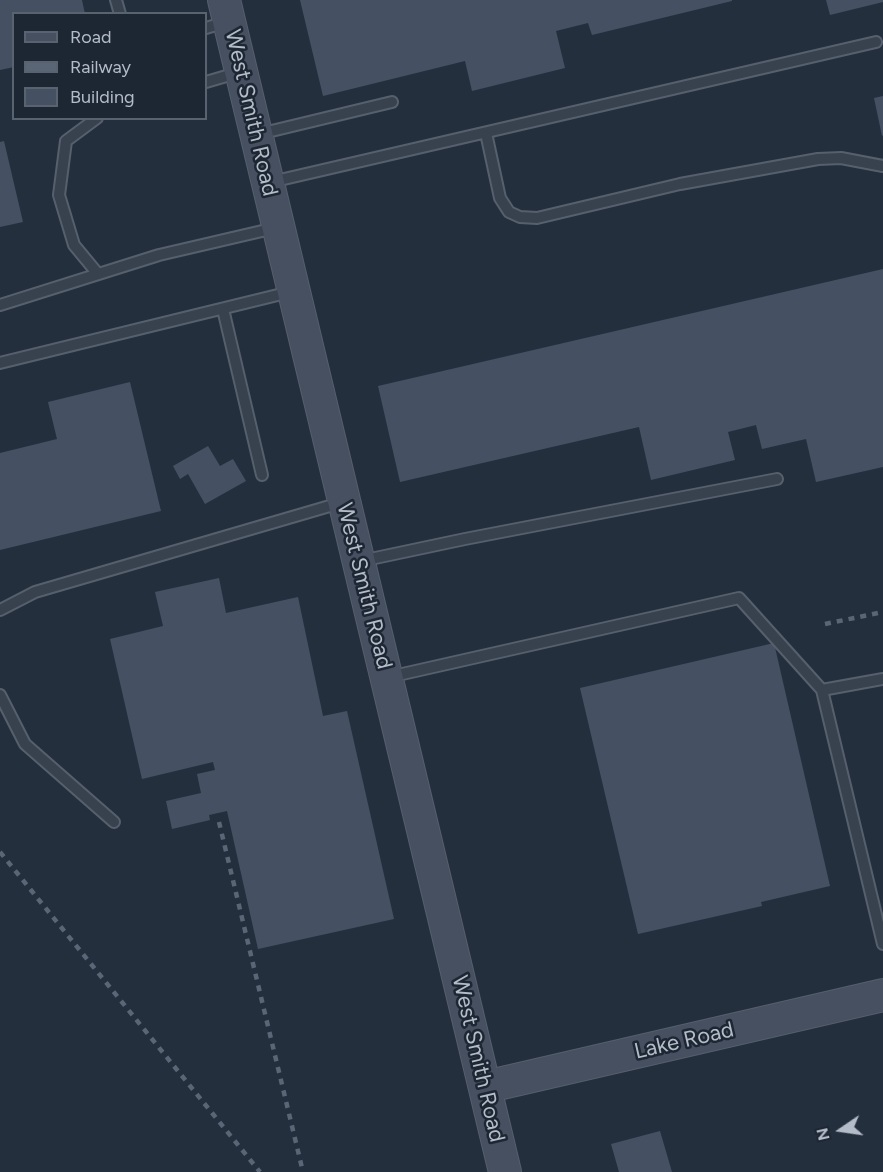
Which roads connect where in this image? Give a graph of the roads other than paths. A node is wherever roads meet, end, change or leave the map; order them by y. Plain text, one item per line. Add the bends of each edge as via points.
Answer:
1 (219, 16) edge
2 (876, 42) dead end
3 (241, 71) junction
4 (207, 82) edge
5 (392, 102) dead end
6 (94, 120) edge
7 (486, 133) junction
8 (256, 135) junction
9 (883, 166) edge
10 (268, 183) junction
11 (278, 228) junction
12 (98, 274) junction
13 (293, 291) junction
14 (0, 305) edge
15 (223, 309) junction
16 (0, 363) edge
17 (262, 475) dead end
18 (777, 479) dead end
19 (344, 502) junction
20 (358, 562) junction
21 (0, 610) edge
22 (386, 678) junction
23 (883, 679) edge
24 (822, 690) junction
25 (0, 695) edge
26 (114, 822) dead end
27 (883, 944) edge
28 (883, 995) edge
29 (485, 1087) junction
30 (505, 1172) edge

1 - 3 street, West Smith Road
2 - 7 lane
3 - 4 lane
3 - 8 street, West Smith Road
5 - 8 lane
6 - 12 lane via 66,141 59,195 74,245
7 - 9 lane via 500,198 509,212 520,217 537,218 680,184 818,159 841,158
7 - 10 lane
8 - 10 street, West Smith Road
10 - 11 street, West Smith Road
11 - 12 lane via 159,255
11 - 13 street, West Smith Road
12 - 14 lane
13 - 15 lane
13 - 19 street, West Smith Road
15 - 16 lane
15 - 17 lane
18 - 20 lane
19 - 20 street, West Smith Road
19 - 21 lane via 35,592
20 - 22 street, West Smith Road
22 - 24 lane via 739,598
22 - 29 street, West Smith Road
23 - 24 lane
24 - 27 lane
25 - 26 lane via 25,744
28 - 29 street, Lake Road
29 - 30 street, West Smith Road

